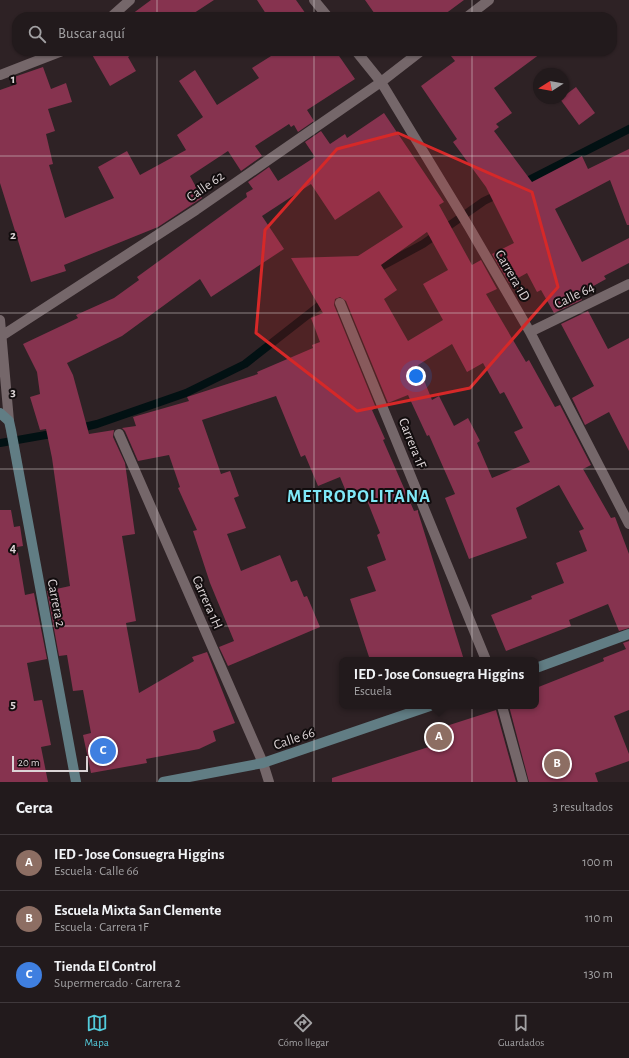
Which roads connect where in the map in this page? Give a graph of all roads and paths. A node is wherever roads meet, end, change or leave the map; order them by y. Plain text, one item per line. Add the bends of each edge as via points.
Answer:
1 (130, 0) edge
2 (314, 0) edge
3 (489, 0) edge
4 (117, 12) edge
5 (324, 12) edge
6 (473, 12) edge
7 (49, 56) edge
8 (360, 56) edge
9 (415, 56) edge
10 (0, 75) edge
11 (381, 82) junction
12 (629, 284) edge
13 (340, 303) dead end
14 (0, 320) edge
15 (530, 332) junction
16 (1, 336) edge
17 (0, 413) edge
18 (10, 425) junction
19 (119, 434) dead end
20 (629, 524) edge
21 (629, 634) edge
22 (485, 657) edge
23 (539, 667) edge
24 (421, 709) edge
25 (503, 709) edge
26 (263, 763) junction
27 (76, 782) edge
28 (163, 782) edge
29 (269, 782) edge
30 (523, 782) edge

1 - 4 street
2 - 5 street
3 - 6 street
7 - 10 street
8 - 11 street, Carrera 1D
9 - 11 street, Calle 62
11 - 15 street, Carrera 1D
11 - 16 street, Calle 62 via 196,210
12 - 15 street, Calle 64
13 - 22 street, Carrera 1F
14 - 16 street, Carrera 2
15 - 20 street, Carrera 1D
16 - 18 street, Carrera 2
17 - 18 street
18 - 27 street, Carrera 2
19 - 26 street, Carrera 1H
21 - 23 street
24 - 26 street, Calle 66
25 - 30 street
26 - 28 street, Calle 66
26 - 29 street, Carrera 1H

